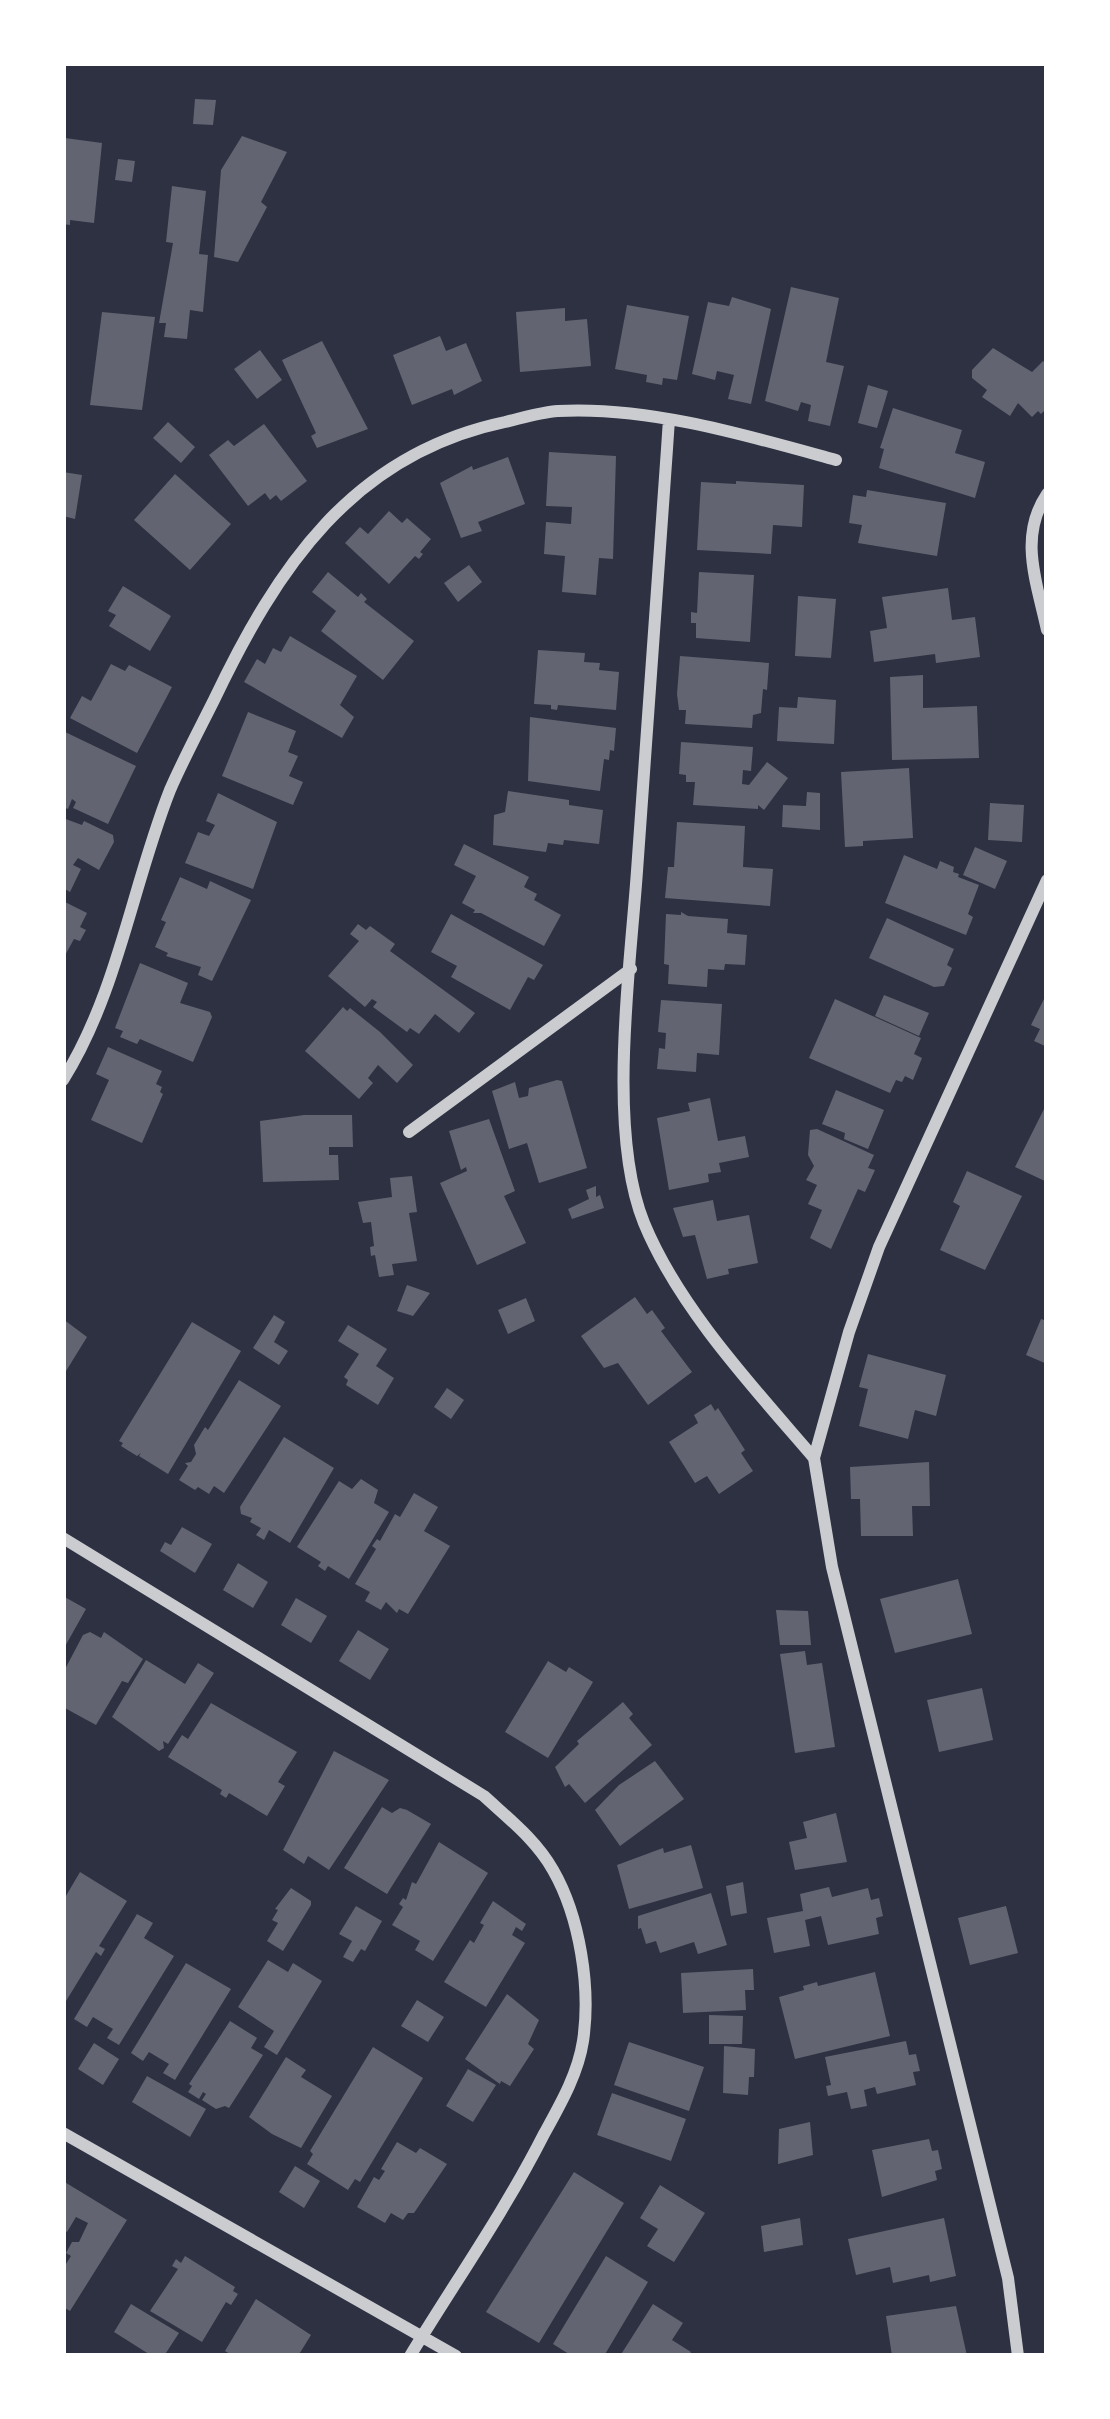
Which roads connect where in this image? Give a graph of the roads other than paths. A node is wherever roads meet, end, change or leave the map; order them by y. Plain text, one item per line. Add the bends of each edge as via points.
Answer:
1 (669, 419) junction
2 (836, 460) dead end
3 (1047, 494) edge
4 (1047, 631) edge
5 (1047, 880) edge
6 (631, 969) junction
7 (63, 1081) edge
8 (409, 1132) dead end
9 (814, 1457) junction
10 (63, 1538) edge
11 (63, 2133) edge
12 (424, 2335) junction
13 (410, 2356) edge
14 (456, 2356) edge
15 (1018, 2356) edge

1 - 2 street
1 - 6 street
1 - 7 street via 557,411 471,429 392,466 320,526 270,592 171,789 104,1002
3 - 4 street via 1028,544
5 - 9 street via 879,1247
6 - 8 street
6 - 9 street via 628,1151 643,1220 672,1278
9 - 15 street via 832,1567 1008,2278
10 - 12 street via 484,1796 554,1872 586,1994 583,2044 529,2164
11 - 12 street
12 - 13 street
12 - 14 street

